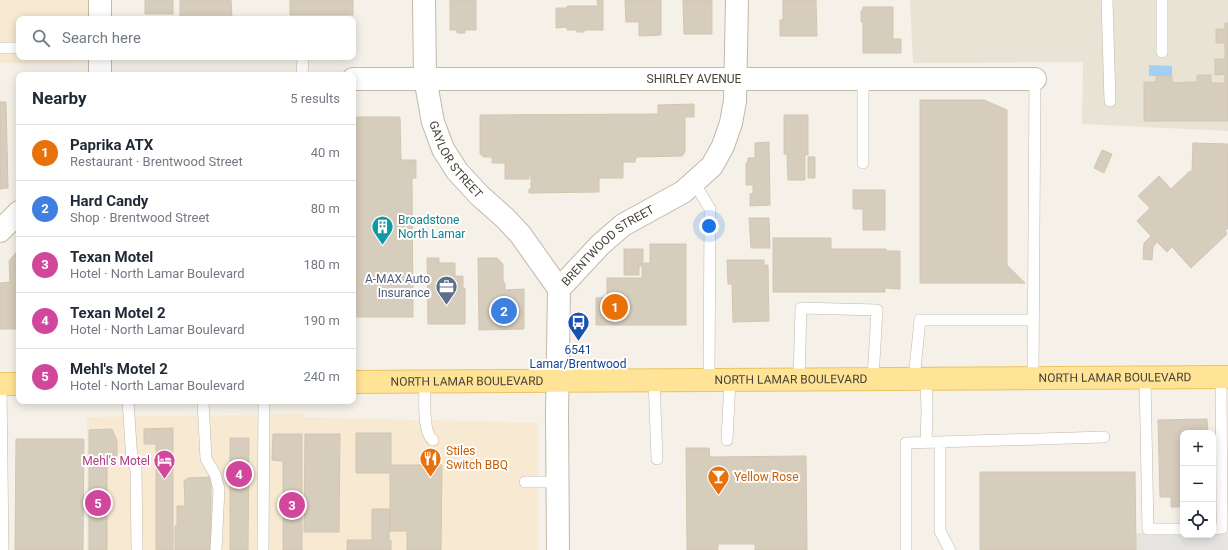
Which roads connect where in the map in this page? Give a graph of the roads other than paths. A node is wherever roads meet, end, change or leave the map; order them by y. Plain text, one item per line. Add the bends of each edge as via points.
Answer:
1 (100, 0) edge
2 (424, 0) edge
3 (737, 0) edge
4 (1107, 0) edge
5 (1162, 0) edge
6 (100, 16) edge
7 (0, 48) edge
8 (16, 48) edge
9 (1162, 52) dead end
10 (100, 60) edge
11 (303, 60) edge
12 (100, 72) edge
13 (302, 72) edge
14 (425, 78) junction
15 (356, 79) edge
16 (737, 80) junction
17 (863, 80) junction
18 (1035, 80) joint
19 (1110, 101) dead end
20 (863, 163) dead end
21 (694, 182) junction
22 (16, 215) edge
23 (0, 231) edge
24 (559, 289) junction
25 (1034, 320) junction
26 (1145, 377) junction
27 (1225, 377) edge
28 (1033, 378) junction
29 (799, 379) junction
30 (873, 379) junction
31 (920, 379) junction
32 (654, 380) junction
33 (719, 380) junction
34 (557, 381) junction
35 (356, 382) edge
36 (425, 382) junction
37 (7, 384) edge
38 (128, 404) edge
39 (203, 404) edge
40 (264, 404) edge
41 (1104, 437) dead end
42 (433, 440) dead end
43 (727, 440) dead end
44 (926, 442) junction
45 (940, 442) junction
46 (657, 459) dead end
47 (524, 482) dead end
48 (558, 482) junction
49 (1180, 529) edge
50 (1216, 529) edge
51 (3, 550) edge
52 (137, 550) edge
53 (216, 550) edge
54 (263, 550) edge
55 (558, 550) edge
56 (906, 550) edge
57 (950, 550) edge

1 - 6 street
2 - 14 street, GAYLOR STREET
3 - 16 street, BRENTWOOD STREET
4 - 19 lane
5 - 9 lane
7 - 8 lane
10 - 12 street
11 - 13 lane
14 - 15 street, SHIRLEY AVENUE
14 - 16 street, SHIRLEY AVENUE
14 - 24 street, GAYLOR STREET via 433,122 443,149 479,195 520,234
16 - 17 street, SHIRLEY AVENUE
16 - 21 street, BRENTWOOD STREET via 731,123 723,146 712,166
17 - 18 street, SHIRLEY AVENUE
17 - 20 lane
18 - 25 lane
21 - 24 street, BRENTWOOD STREET via 683,192 623,225 600,245
21 - 33 lane via 710,209
22 - 23 street
24 - 34 street, BRENTWOOD STREET
25 - 28 lane
25 - 31 lane via 920,320
26 - 27 main road, NORTH LAMAR BOULEVARD
26 - 28 main road, NORTH LAMAR BOULEVARD
26 - 49 lane via 1148,530
27 - 50 lane via 1222,528
28 - 31 main road, NORTH LAMAR BOULEVARD
29 - 30 main road, NORTH LAMAR BOULEVARD
29 - 30 lane via 801,308 877,310
29 - 33 main road, NORTH LAMAR BOULEVARD
30 - 31 main road, NORTH LAMAR BOULEVARD
31 - 44 lane via 927,411
32 - 33 main road, NORTH LAMAR BOULEVARD
32 - 34 main road, NORTH LAMAR BOULEVARD
32 - 46 lane
33 - 43 lane
34 - 36 main road, NORTH LAMAR BOULEVARD
34 - 48 street, BRENTWOOD STREET
35 - 36 main road, NORTH LAMAR BOULEVARD
36 - 42 lane via 426,428
37 - 51 lane
38 - 52 lane via 132,460 136,469
39 - 53 lane via 206,459 215,474 219,488
40 - 54 lane
41 - 45 lane
44 - 45 lane
44 - 56 lane via 906,444
45 - 57 lane via 940,531
47 - 48 lane
48 - 55 street, BRENTWOOD STREET

